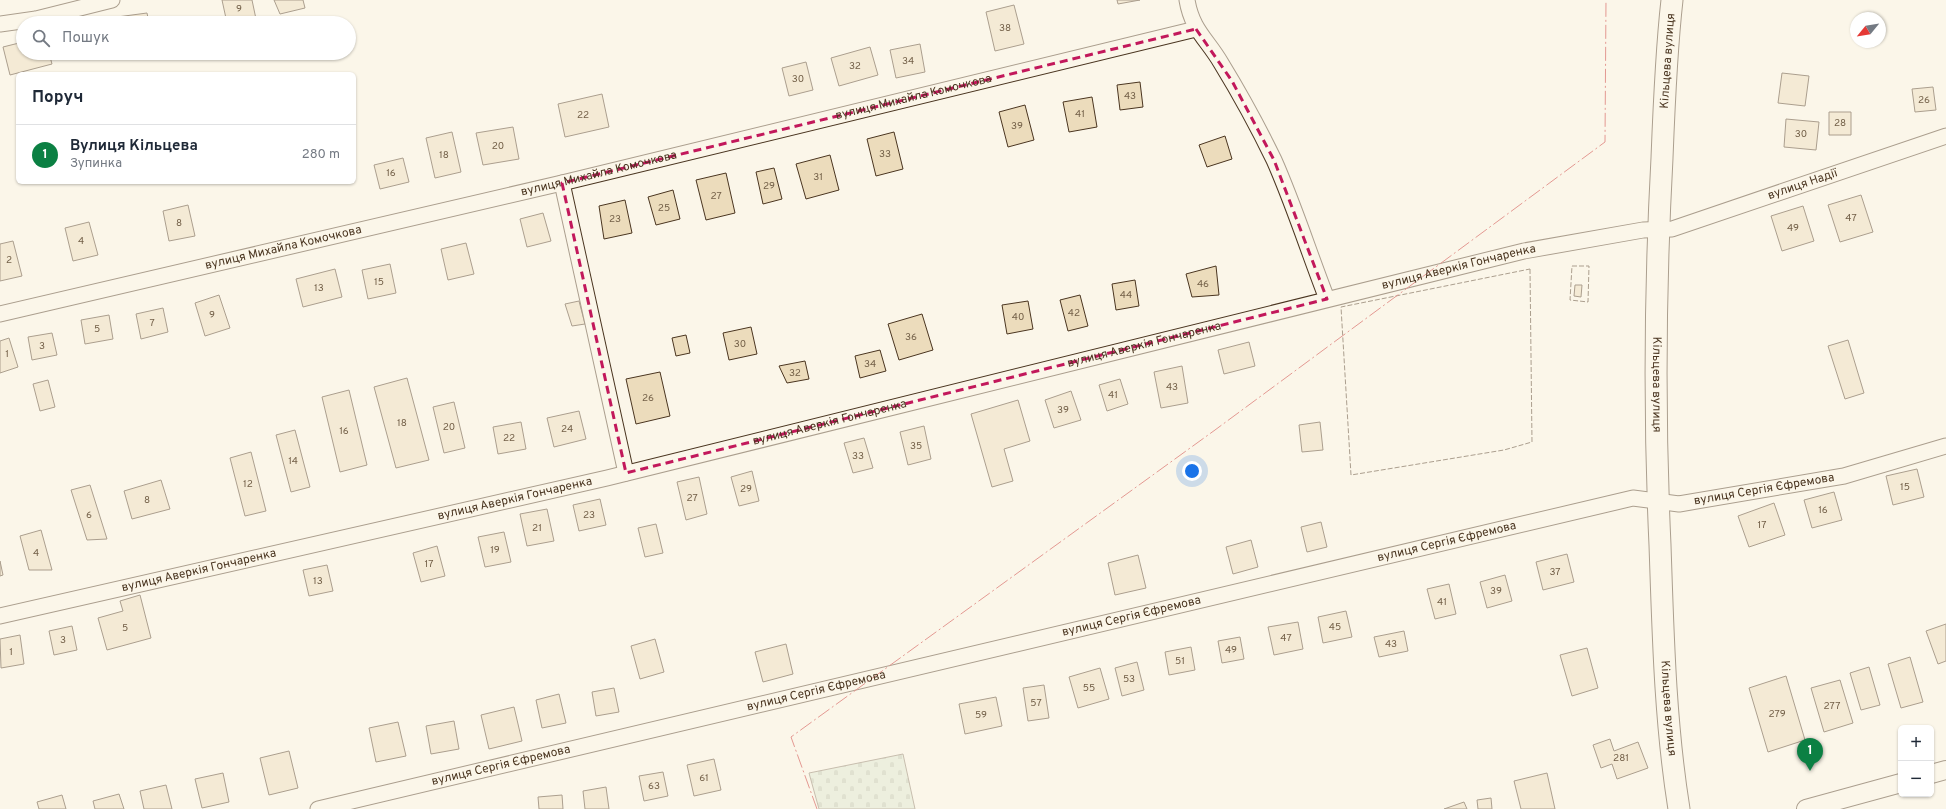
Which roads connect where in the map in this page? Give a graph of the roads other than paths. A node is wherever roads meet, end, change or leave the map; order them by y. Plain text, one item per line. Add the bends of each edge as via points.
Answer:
1 (112, 0) edge
2 (1186, 0) edge
3 (1672, 0) edge
4 (48, 16) edge
5 (16, 22) edge
6 (0, 24) edge
7 (1196, 29) junction
8 (1946, 136) edge
9 (562, 183) junction
10 (1658, 230) junction
11 (1327, 299) junction
12 (0, 314) edge
13 (1946, 446) edge
14 (626, 473) junction
15 (1658, 503) junction
16 (0, 616) edge
17 (1673, 769) junction
18 (1946, 770) edge
19 (1934, 773) edge
20 (1898, 783) edge
21 (318, 809) edge
22 (1673, 809) edge
23 (1679, 809) edge
24 (1806, 809) edge

1 - 4 street
2 - 7 street
3 - 10 main road, Кільцева вулиця
5 - 6 street
7 - 9 street, вулиця Михайла Комочкова
7 - 11 street via 1232,81 1274,160
8 - 10 street, вулиця Надії via 1672,229
9 - 12 street, вулиця Михайла Комочкова
9 - 14 street
10 - 11 street, вулиця Аверкія Гончаренка via 1636,231 1524,251
10 - 15 main road, Кільцева вулиця via 1655,398
11 - 14 street, вулиця Аверкія Гончаренка
13 - 15 street, вулиця Сергія Єфремова via 1844,476 1679,504
14 - 16 street, вулиця Аверкія Гончаренка
15 - 17 main road, Кільцева вулиця via 1666,684
15 - 21 street, вулиця Сергія Єфремова via 1633,498
17 - 22 main road, Кільцева вулиця
17 - 23 main road, Кільцева вулиця
18 - 19 street
20 - 24 street

